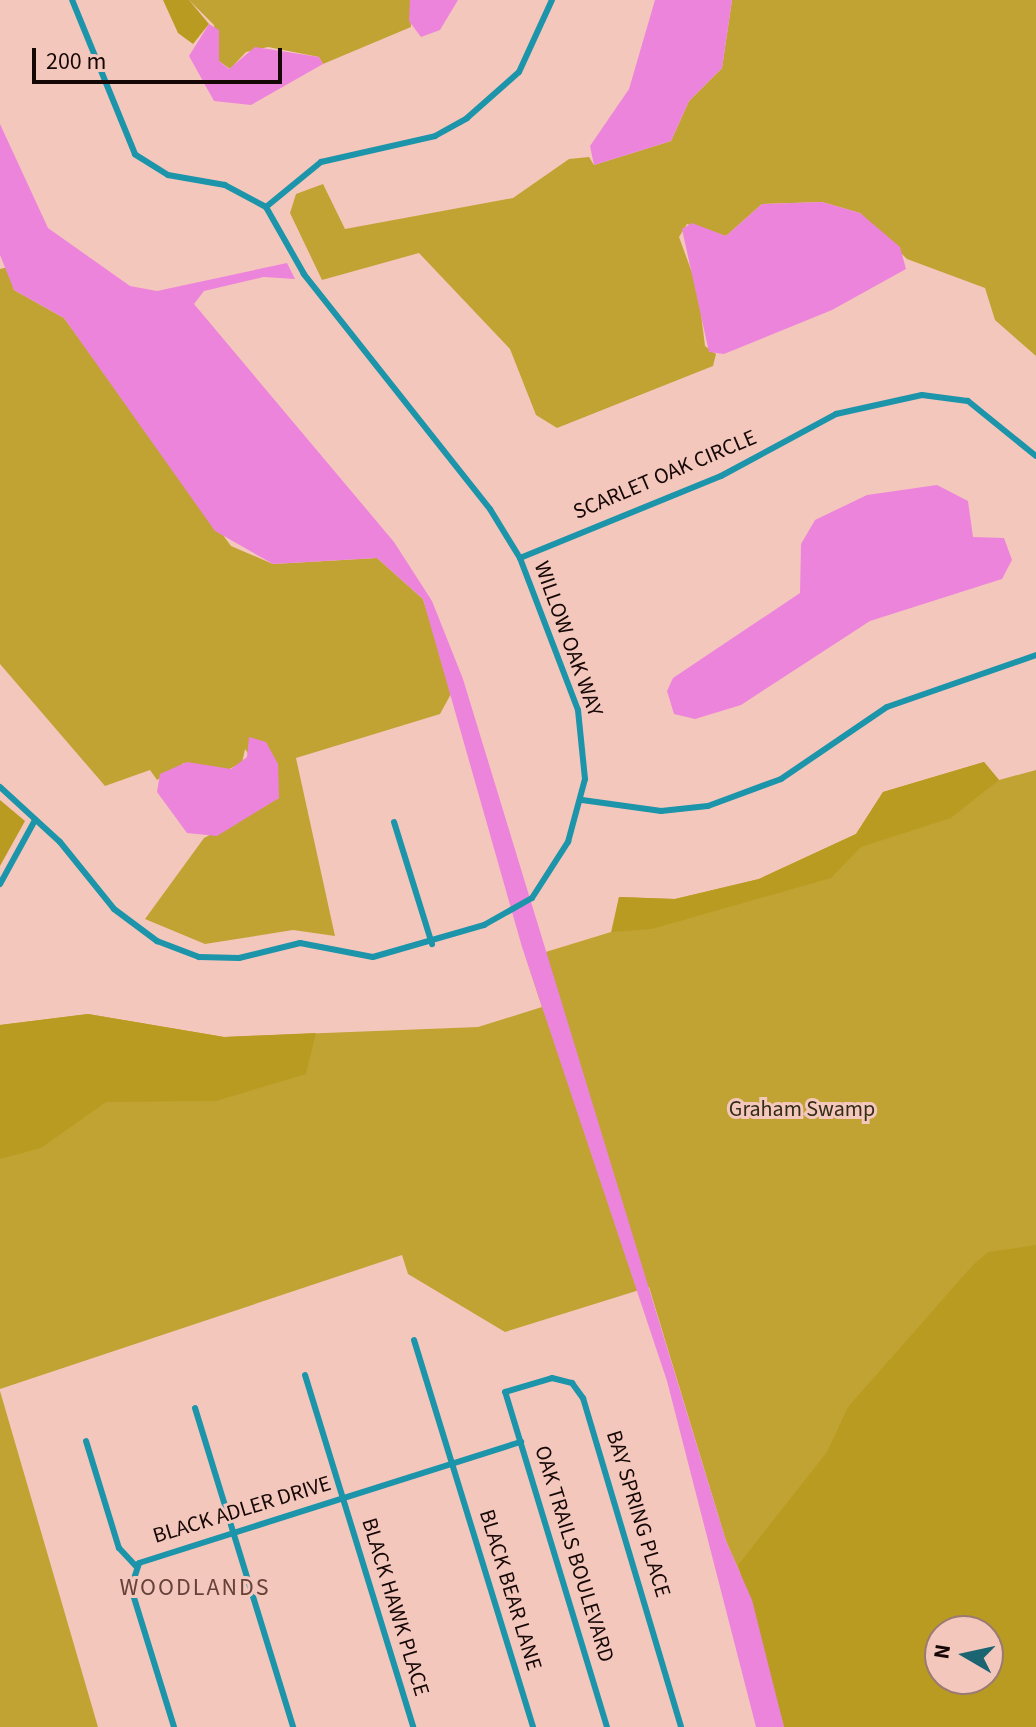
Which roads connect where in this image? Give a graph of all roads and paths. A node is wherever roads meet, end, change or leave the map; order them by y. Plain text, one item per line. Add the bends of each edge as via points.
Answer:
1 (72, 0) edge
2 (552, 0) edge
3 (266, 207) junction
4 (1036, 456) edge
5 (520, 558) junction
6 (1036, 655) edge
7 (0, 787) edge
8 (582, 800) junction
9 (35, 820) junction
10 (394, 822) dead end
11 (0, 884) edge
12 (432, 944) junction
13 (414, 1340) dead end
14 (305, 1375) dead end
15 (505, 1392) joint
16 (195, 1408) dead end
17 (86, 1441) dead end
18 (521, 1442) junction
19 (452, 1463) junction
20 (342, 1497) junction
21 (233, 1531) junction
22 (136, 1566) junction
23 (174, 1727) edge
24 (293, 1727) edge
25 (413, 1727) edge
26 (533, 1727) edge
27 (607, 1727) edge
28 (681, 1727) edge

1 - 3 street via 135,154 168,175 225,185
2 - 3 street via 519,72 467,118 435,136 321,162
3 - 5 street, WILLOW OAK WAY via 304,274 468,476
4 - 5 street, SCARLET OAK CIRCLE via 968,401 922,395 836,414 721,476
5 - 8 street, WILLOW OAK WAY via 578,710
6 - 8 street via 887,707 781,779 708,806 661,811
7 - 9 street, WILLOW OAK WAY
8 - 12 street, WILLOW OAK WAY via 558,865 532,898 507,915
9 - 11 street
9 - 12 street, WILLOW OAK WAY via 128,921 199,957 239,958 300,943 373,957
10 - 12 street
13 - 19 street, BLACK BEAR LANE
14 - 20 street, BLACK HAWK PLACE
15 - 18 street, OAK TRAILS BOULEVARD
15 - 28 street, BAY SPRING PLACE via 558,1377 580,1392
16 - 21 street
17 - 22 street via 119,1548
18 - 19 street, BLACK ADLER DRIVE
18 - 27 street, OAK TRAILS BOULEVARD
19 - 20 street, BLACK ADLER DRIVE
19 - 26 street, BLACK BEAR LANE
20 - 21 street, BLACK ADLER DRIVE
20 - 25 street, BLACK HAWK PLACE
21 - 22 street, BLACK ADLER DRIVE
21 - 24 street
22 - 23 street, BLACK ADLER DRIVE via 131,1588

